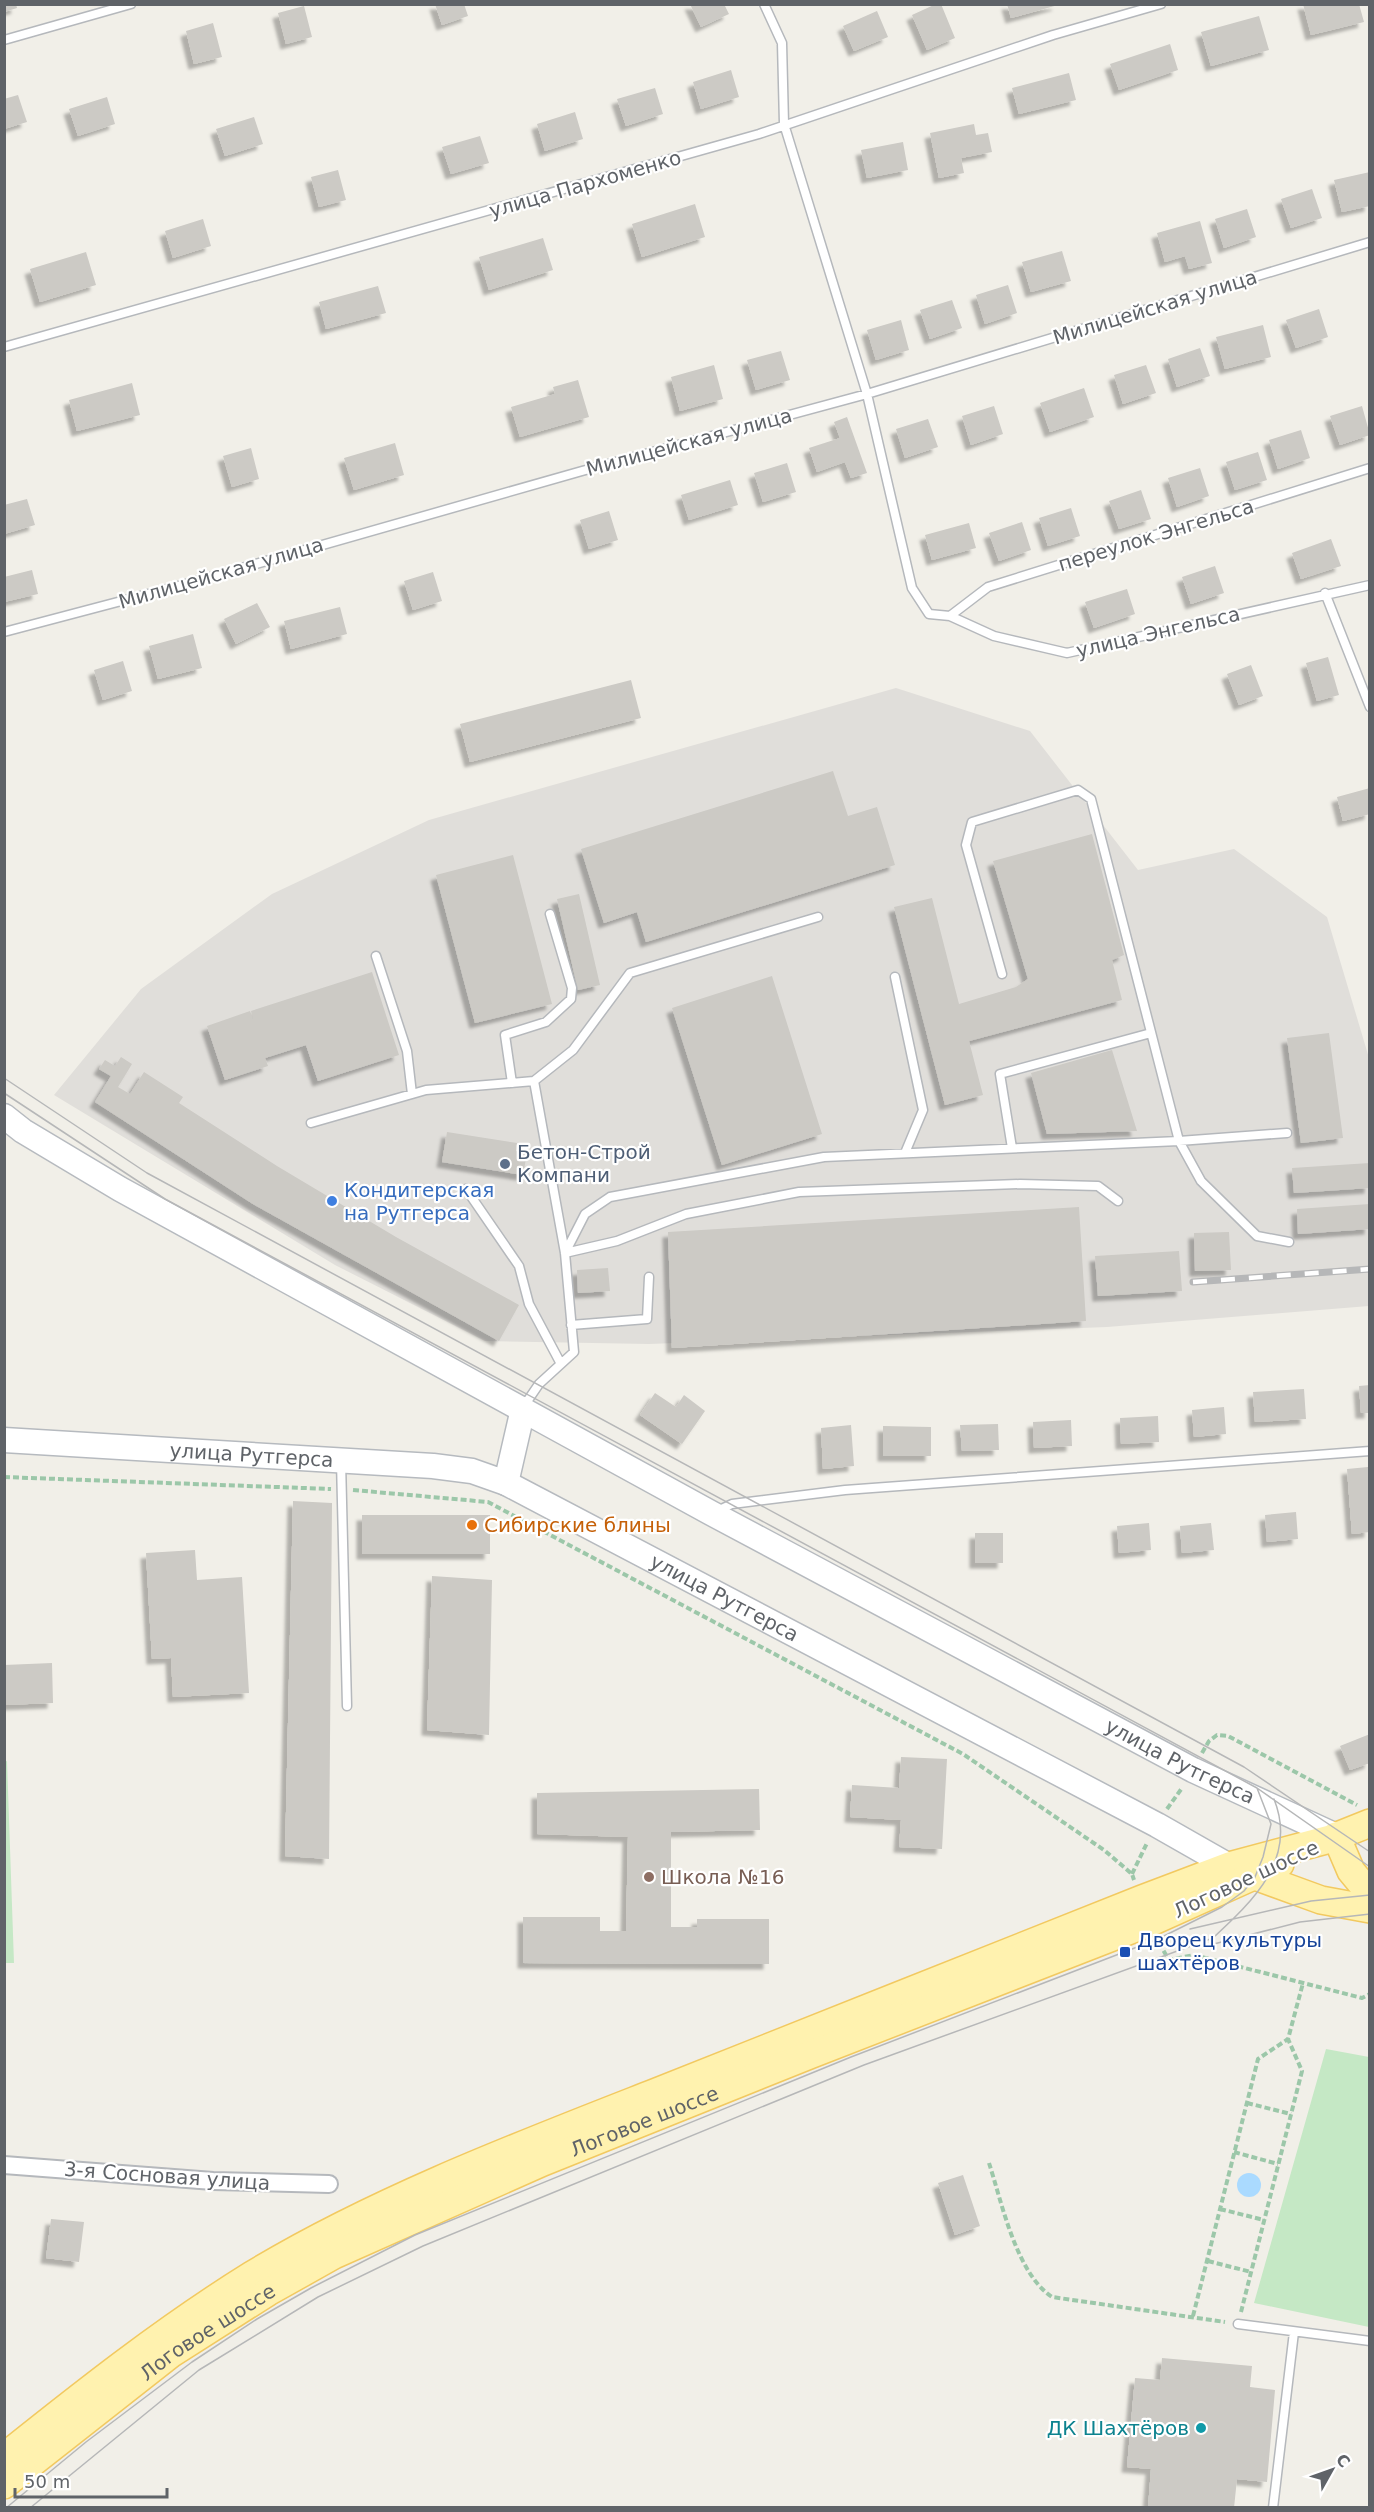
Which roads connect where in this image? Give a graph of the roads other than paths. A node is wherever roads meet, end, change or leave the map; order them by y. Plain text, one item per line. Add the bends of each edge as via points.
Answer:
1 (131, 4) edge
2 (764, 4) edge
3 (1161, 4) edge
4 (4, 40) edge
5 (784, 124) junction
6 (1370, 242) edge
7 (4, 346) edge
8 (867, 394) junction
9 (1370, 468) edge
10 (1370, 585) edge
11 (1325, 593) junction
12 (950, 616) junction
13 (4, 632) edge
14 (1370, 707) edge
15 (550, 914) dead end
16 (818, 917) dead end
17 (376, 956) dead end
18 (1002, 974) dead end
19 (895, 976) dead end
20 (1151, 1033) junction
21 (534, 1081) junction
22 (512, 1083) junction
23 (412, 1094) junction
24 (4, 1116) edge
25 (311, 1123) dead end
26 (1287, 1133) dead end
27 (1179, 1141) junction
28 (1012, 1148) junction
29 (905, 1153) junction
30 (466, 1189) dead end
31 (1118, 1201) dead end
32 (1289, 1242) dead end
33 (565, 1253) junction
34 (649, 1277) dead end
35 (571, 1325) junction
36 (561, 1364) junction
37 (523, 1409) junction
38 (4, 1440) edge
39 (1370, 1451) edge
40 (341, 1461) junction
41 (506, 1484) junction
42 (711, 1514) junction
43 (347, 1706) dead end
44 (1364, 1815) edge
45 (1333, 1838) junction
46 (1370, 1844) edge
47 (1229, 1866) junction
48 (1255, 1877) junction
49 (1370, 1894) edge
50 (1370, 1909) edge
51 (4, 2164) edge
52 (329, 2184) dead end
53 (1238, 2324) road end
54 (1294, 2332) junction
55 (1370, 2341) edge
56 (4, 2457) edge
57 (4, 2485) edge
58 (1273, 2508) edge

1 - 4 lane
2 - 5 lane via 782,43
3 - 5 lane, улица Пархоменко via 1053,34
5 - 7 lane, улица Пархоменко via 414,233
5 - 8 lane
6 - 8 lane, Милицейская улица
8 - 12 lane, улица Энгельса via 912,588 929,614
8 - 13 lane, Милицейская улица
9 - 12 lane, переулок Энгельса via 988,587
10 - 11 lane, улица Энгельса
11 - 12 lane, улица Энгельса via 1067,653 994,636
11 - 14 lane
15 - 22 lane via 573,988 571,999 546,1022 505,1035
16 - 21 lane via 630,973 573,1050
17 - 23 lane via 407,1051
18 - 20 lane via 966,845 972,822 1078,790 1091,799
19 - 29 lane via 923,1110
20 - 27 lane
20 - 28 lane via 1000,1074
21 - 22 lane
21 - 33 lane
22 - 23 lane
23 - 25 lane
24 - 37 main road, улица Рутгерса via 120,1189
26 - 27 lane
27 - 28 lane
27 - 32 lane via 1202,1181 1257,1236
28 - 29 lane
29 - 33 lane via 824,1157 610,1197 585,1214
30 - 36 lane via 519,1266 529,1304
31 - 33 lane via 1098,1186 1020,1184 799,1192 686,1214 617,1240
33 - 35 lane
34 - 35 lane via 647,1319
35 - 36 lane via 573,1352
36 - 37 lane via 530,1395
37 - 41 main road
37 - 42 main road, улица Рутгерса
38 - 40 main road, улица Рутгерса
39 - 42 lane via 845,1490 732,1504
40 - 41 main road, улица Рутгерса via 472,1471
40 - 43 lane
41 - 47 main road, улица Рутгерса
42 - 45 main road, улица Рутгерса via 1193,1770
44 - 45 main road
45 - 46 main road
45 - 47 main road, Логовое шоссе
45 - 48 main road, Логовое шоссе
45 - 49 main road via 1351,1871
47 - 48 main road
47 - 56 main road, Логовое шоссе via 527,2143 378,2210 294,2252 210,2302
48 - 50 main road via 1321,1900
48 - 57 main road, Логовое шоссе via 1151,1922 543,2162 334,2255 172,2353
51 - 52 street, 3-я Сосновая улица via 213,2181
53 - 54 lane
54 - 55 lane
54 - 58 lane

